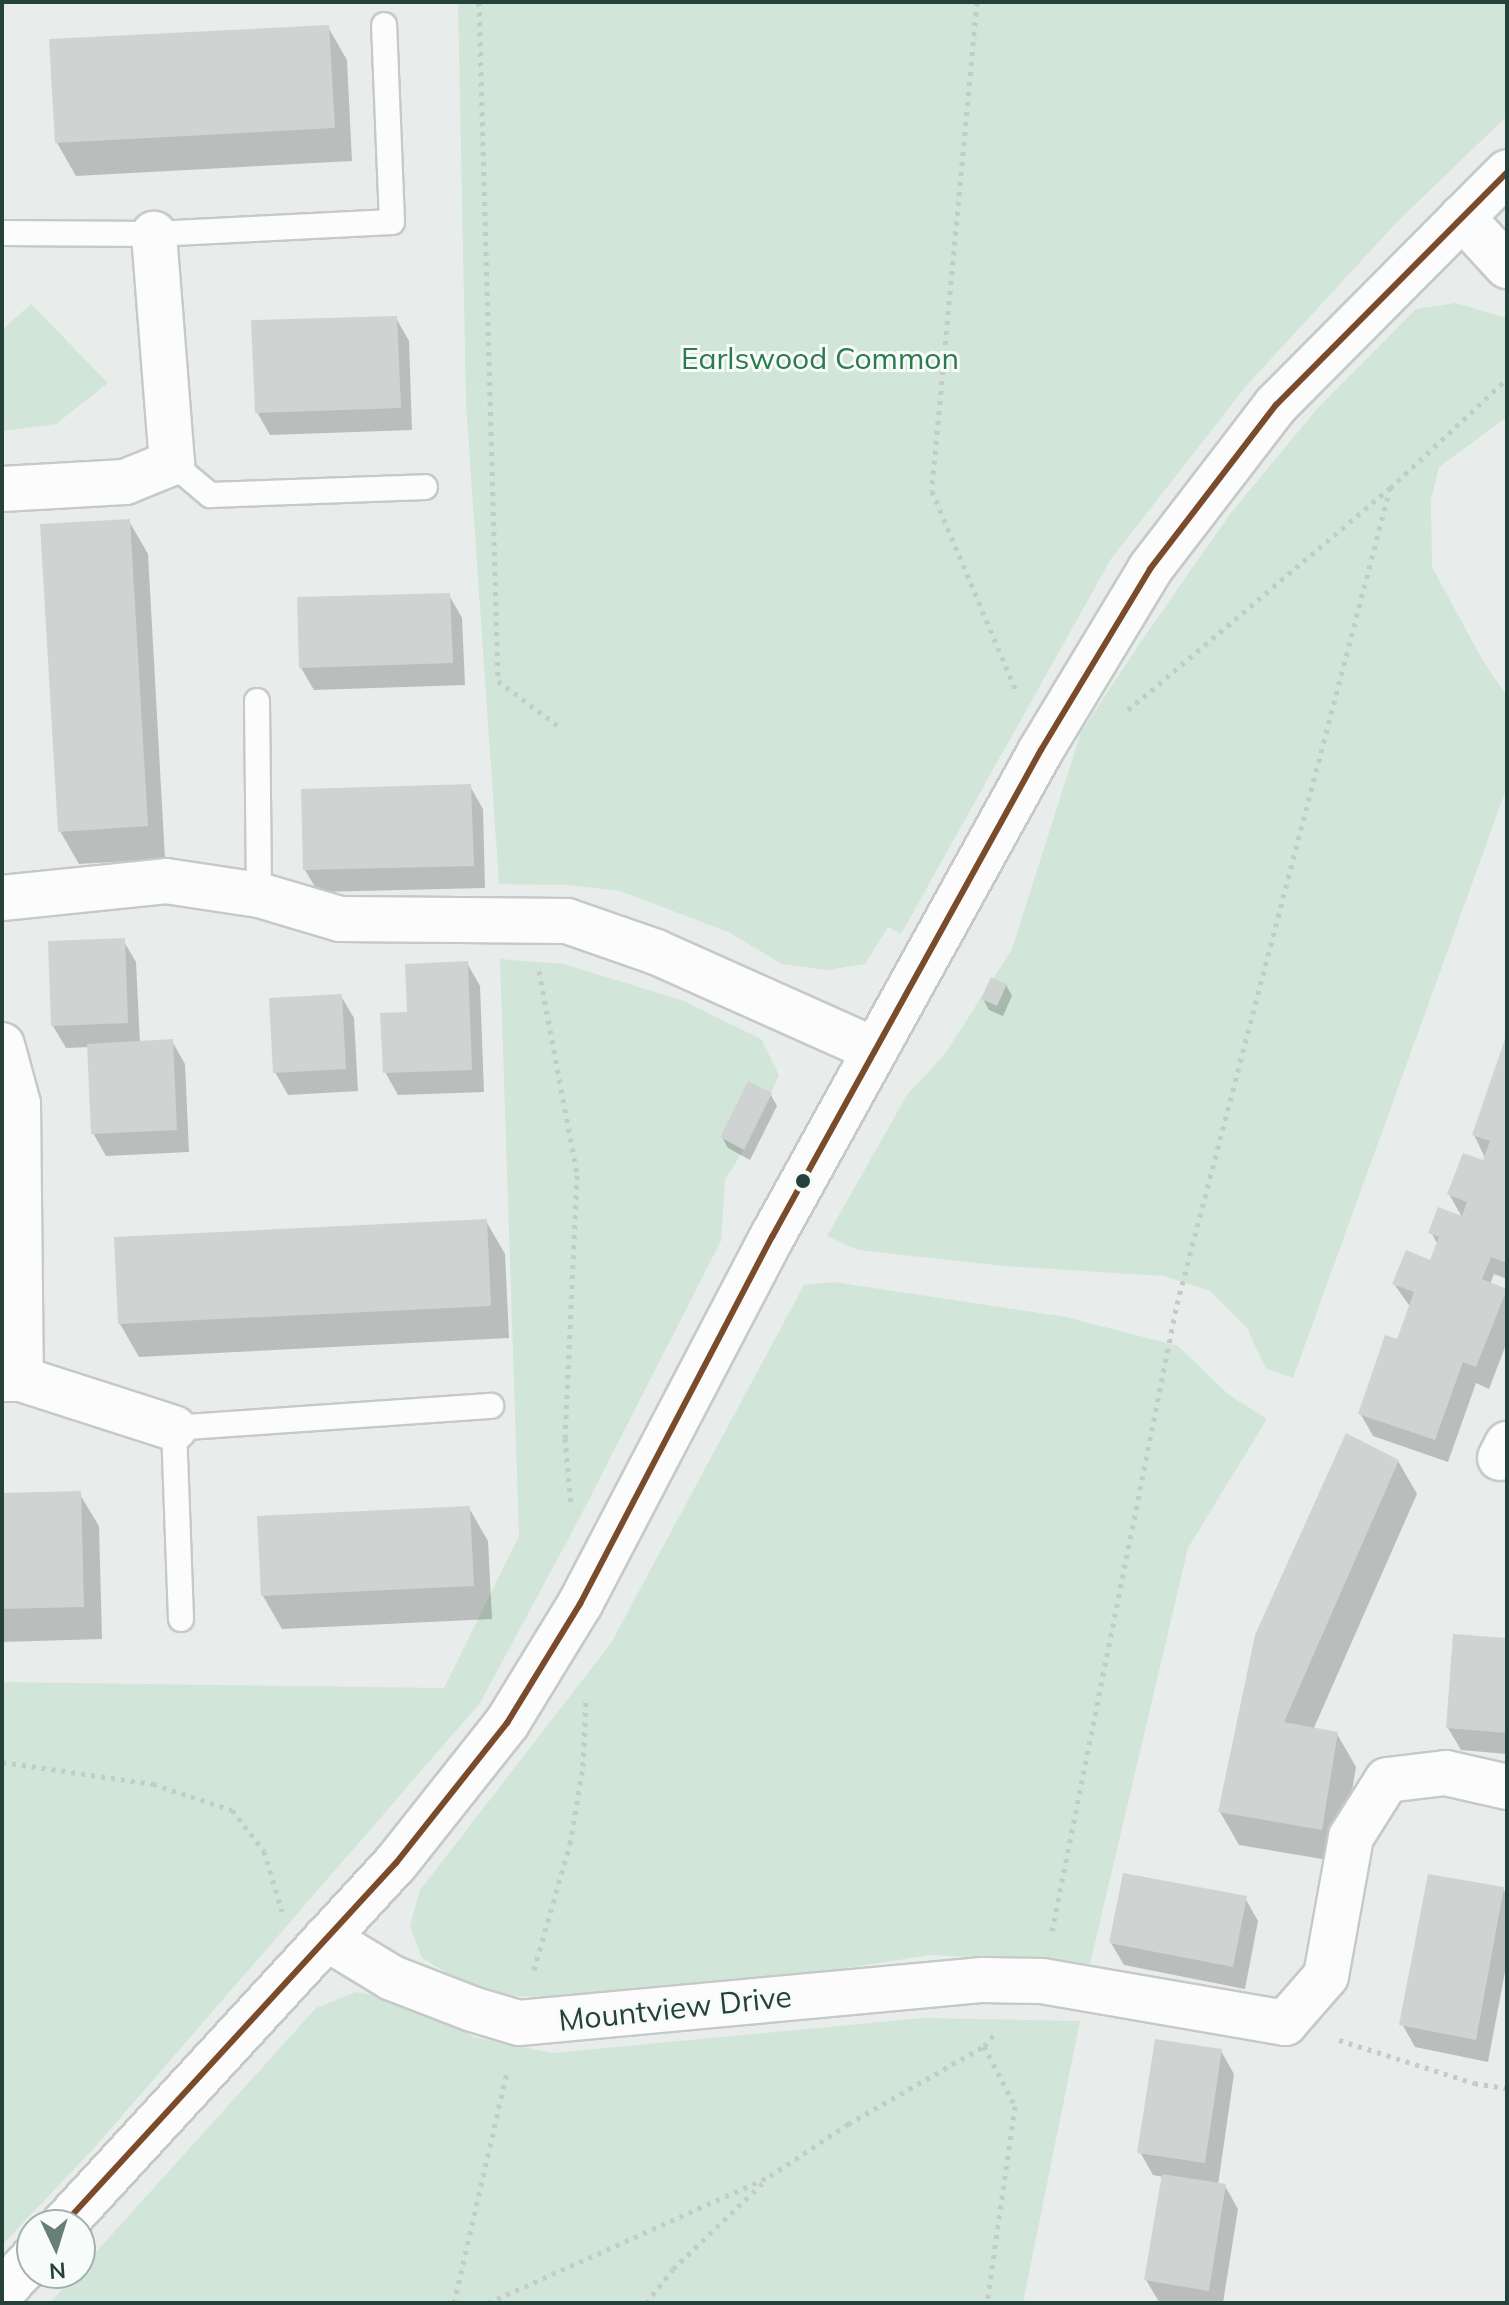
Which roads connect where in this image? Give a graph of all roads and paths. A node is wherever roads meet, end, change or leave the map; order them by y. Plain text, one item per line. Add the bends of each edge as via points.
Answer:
1 (479, 2) edge
2 (977, 2) edge
3 (384, 25) dead end
4 (1507, 172) edge
5 (1462, 217) junction
6 (2, 233) edge
7 (154, 234) junction
8 (1507, 266) edge
9 (1507, 379) edge
10 (172, 463) junction
11 (425, 487) dead end
12 (1390, 488) junction
13 (2, 489) edge
14 (257, 701) dead end
15 (1117, 720) dead end
16 (560, 727) dead end
17 (1041, 750) junction
18 (259, 895) junction
19 (2, 898) edge
20 (528, 919) junction
21 (2, 1045) edge
22 (875, 1050) junction
23 (12, 1379) edge
24 (491, 1406) dead end
25 (174, 1428) junction
26 (572, 1515) dead end
27 (181, 1619) dead end
28 (586, 1684) dead end
29 (2, 1762) edge
30 (1507, 1787) edge
31 (312, 1953) junction
32 (1042, 1981) junction
33 (519, 2023) junction
34 (1285, 2023) junction
35 (984, 2046) junction
36 (1507, 2088) edge
37 (770, 2176) junction
38 (78, 2209) edge
39 (16, 2277) edge
40 (2, 2292) edge
41 (454, 2303) edge
42 (488, 2303) edge
43 (646, 2303) edge
44 (987, 2303) edge

1 - 16 path via 498,681
2 - 17 path via 932,491
3 - 7 lane via 392,222
4 - 5 street
5 - 8 street
5 - 17 street via 1276,405 1150,569
6 - 7 lane
7 - 10 street
9 - 12 path
10 - 11 lane via 210,495
10 - 13 street via 125,482
12 - 15 path
12 - 32 path via 1177,1304
14 - 18 lane
17 - 22 street
18 - 19 street via 166,881
18 - 20 street via 340,919
20 - 22 street via 567,921 656,952
20 - 26 path via 577,1175 565,1438
21 - 23 street via 18,1104
22 - 31 street via 580,1604 507,1723 396,1863
23 - 25 street
24 - 25 lane
25 - 27 lane
28 - 33 path via 583,1766 570,1844
29 - 31 path via 153,1784 232,1810 264,1851
30 - 34 street via 1446,1773 1387,1780 1351,1837 1326,1976
31 - 33 street, Mountview Drive
31 - 38 street
32 - 33 street, Mountview Drive via 983,1980
32 - 34 street, Mountview Drive
32 - 35 path
33 - 41 path
34 - 36 path via 1474,2083
35 - 37 path
35 - 44 path via 1015,2106
37 - 42 path
37 - 43 path via 673,2269
39 - 40 street

